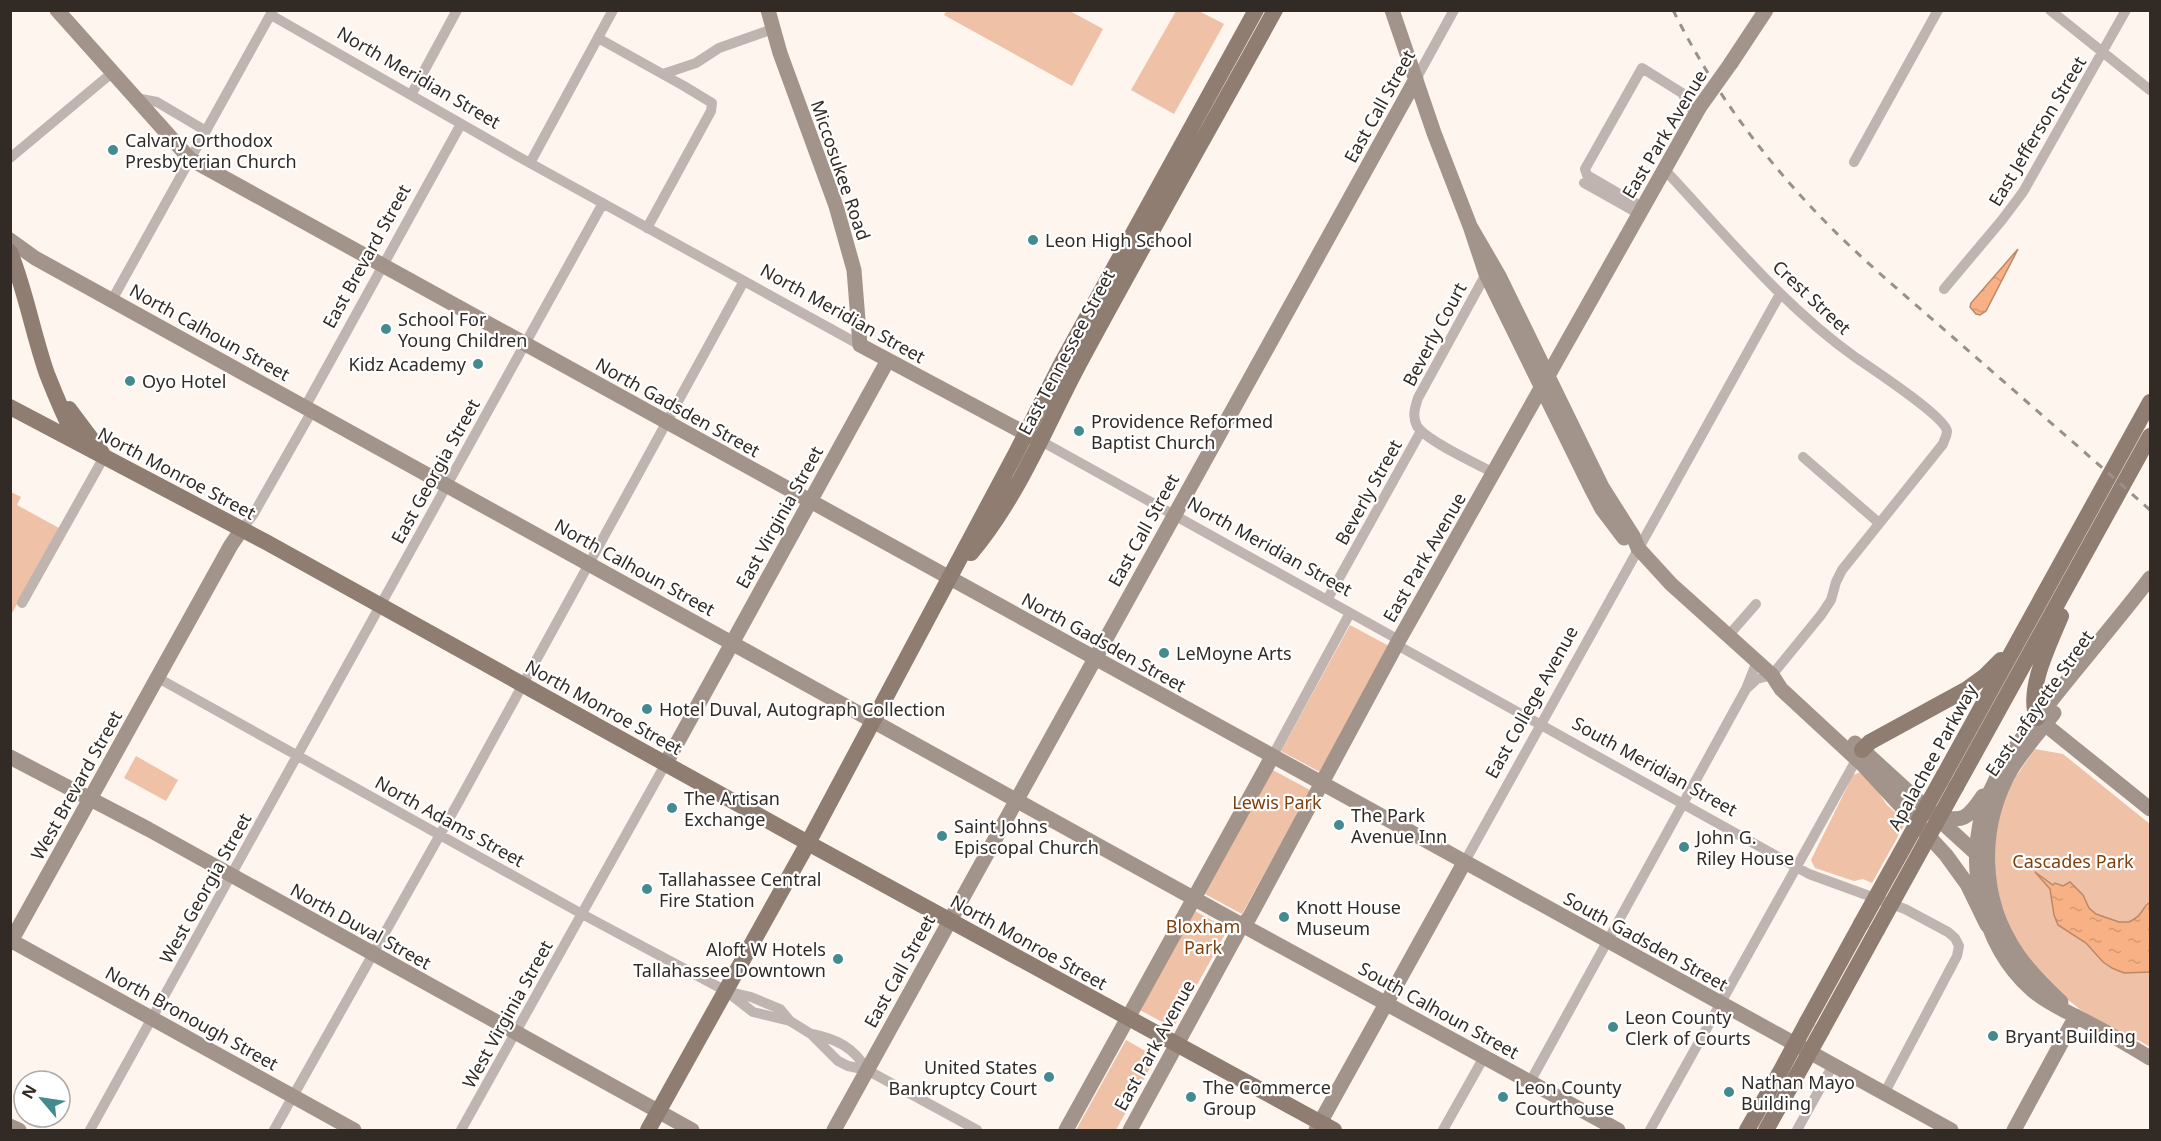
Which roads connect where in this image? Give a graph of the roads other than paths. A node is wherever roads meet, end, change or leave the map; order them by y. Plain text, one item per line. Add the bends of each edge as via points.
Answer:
1 (57, 10) edge
2 (457, 10) edge
3 (613, 10) edge
4 (768, 10) edge
5 (1256, 10) edge
6 (1275, 10) edge
7 (1383, 10) edge
8 (1392, 10) edge
9 (1454, 10) edge
10 (1766, 10) edge
11 (1938, 10) edge
12 (2050, 10) edge
13 (2126, 10) edge
14 (272, 13) edge
15 (773, 29) junction
16 (598, 38) junction
17 (2103, 52) junction
18 (113, 72) junction
19 (663, 74) junction
20 (1416, 79) junction
21 (2151, 90) edge
22 (411, 95) junction
23 (136, 98) junction
24 (1697, 111) junction
25 (461, 124) junction
26 (206, 131) junction
27 (1189, 149) junction
28 (10, 158) edge
29 (190, 159) junction
30 (1854, 162) dead end
31 (530, 163) junction
32 (1664, 169) junction
33 (1584, 183) dead end
34 (603, 203) junction
35 (1641, 211) junction
36 (1470, 226) junction
37 (647, 228) junction
38 (10, 240) edge
39 (10, 252) edge
40 (36, 258) junction
41 (382, 266) junction
42 (17, 270) junction
43 (1486, 274) junction
44 (744, 281) junction
45 (1944, 289) dead end
46 (1780, 294) junction
47 (112, 300) junction
48 (1099, 312) junction
49 (525, 344) junction
50 (860, 345) junction
51 (888, 360) junction
52 (1545, 383) junction
53 (2151, 390) edge
54 (56, 396) junction
55 (2151, 402) edge
56 (10, 407) edge
57 (308, 409) junction
58 (36, 421) junction
59 (666, 423) junction
60 (1421, 432) junction
61 (1026, 433) junction
62 (2151, 438) edge
63 (1041, 441) junction
64 (77, 442) junction
65 (2130, 456) junction
66 (104, 457) junction
67 (1803, 457) dead end
68 (1494, 473) junction
69 (447, 485) junction
70 (810, 502) junction
71 (1173, 515) junction
72 (2107, 515) junction
73 (1879, 523) junction
74 (242, 530) junction
75 (1638, 548) junction
76 (589, 564) junction
77 (949, 578) junction
78 (2151, 578) edge
79 (1327, 600) junction
80 (22, 603) dead end
81 (1756, 604) dead end
82 (380, 606) junction
83 (1350, 613) junction
84 (2027, 625) junction
85 (1728, 636) junction
86 (732, 643) junction
87 (1398, 643) junction
88 (1094, 659) junction
89 (1757, 661) junction
90 (1772, 675) junction
91 (158, 678) junction
92 (523, 684) junction
93 (1746, 689) junction
94 (873, 721) junction
95 (2041, 722) junction
96 (1540, 725) junction
97 (1859, 754) junction
98 (297, 755) junction
99 (10, 756) edge
100 (1272, 757) junction
101 (666, 763) junction
102 (1994, 779) junction
103 (1322, 785) junction
104 (1016, 800) junction
105 (91, 801) junction
106 (1683, 804) junction
107 (2151, 809) edge
108 (1994, 810) junction
109 (1931, 812) junction
110 (1919, 826) junction
111 (1979, 832) junction
112 (440, 834) junction
113 (1962, 840) junction
114 (808, 843) junction
115 (1982, 859) junction
116 (1464, 863) junction
117 (1797, 867) junction
118 (231, 876) junction
119 (1194, 898) junction
120 (582, 914) junction
121 (949, 920) junction
122 (1242, 925) junction
123 (1987, 925) junction
124 (1869, 927) junction
125 (11, 941) edge
126 (1607, 942) junction
127 (373, 955) junction
128 (726, 991) junction
129 (1387, 1004) junction
130 (1721, 1004) junction
131 (2076, 1016) junction
132 (152, 1018) junction
133 (1129, 1018) junction
134 (515, 1034) junction
135 (1177, 1044) junction
136 (1484, 1057) junction
137 (2151, 1058) edge
138 (1833, 1065) junction
139 (867, 1070) junction
140 (1786, 1078) junction
141 (1530, 1082) junction
142 (1884, 1094) junction
143 (293, 1097) junction
144 (658, 1112) junction
145 (10, 1126) edge
146 (1324, 1128) edge
147 (1767, 1130) edge
148 (19, 1131) edge
149 (90, 1131) edge
150 (274, 1131) edge
151 (354, 1131) edge
152 (461, 1131) edge
153 (648, 1131) edge
154 (692, 1131) edge
155 (834, 1131) edge
156 (977, 1131) edge
157 (1066, 1131) edge
158 (1130, 1131) edge
159 (1443, 1131) edge
160 (1618, 1131) edge
161 (1650, 1131) edge
162 (1748, 1131) edge
163 (1797, 1131) edge
164 (1951, 1131) edge
165 (2014, 1131) edge

1 - 18 street, North Gadsden Street
2 - 22 street
3 - 16 street
4 - 15 street, Miccosukee Road
5 - 27 main road, East Tennessee Street
6 - 27 main road, East Tennessee Street
7 - 20 street
8 - 20 street
9 - 20 street, East Call Street
10 - 24 street, East Park Avenue, bridge
11 - 30 street
12 - 17 street
13 - 17 street, East Jefferson Street
14 - 22 street, North Meridian Street
14 - 26 street
15 - 19 street
15 - 50 street, Miccosukee Road via 836,206 854,270
16 - 19 street
16 - 31 street
17 - 21 street
17 - 45 street, East Jefferson Street via 2024,192
18 - 23 street, North Gadsden Street
18 - 28 street
19 - 37 street via 712,103
20 - 36 street
20 - 71 street, East Call Street
22 - 25 street, North Meridian Street
23 - 26 street via 157,102
23 - 29 street, North Gadsden Street
24 - 32 street, East Park Avenue
24 - 35 street via 1682,93 1642,68 1585,169 1587,176
25 - 31 street, North Meridian Street
25 - 41 street, East Brevard Street
26 - 29 street
27 - 48 main road, East Tennessee Street
29 - 41 street, North Gadsden Street
29 - 47 street
31 - 34 street, North Meridian Street
32 - 35 street, East Park Avenue
32 - 46 street, Crest Street
33 - 35 street
34 - 37 street, North Meridian Street
34 - 49 street, East Georgia Street
35 - 52 street, East Park Avenue
36 - 43 street
36 - 52 street via 1499,276
37 - 44 street, North Meridian Street
38 - 40 street, North Calhoun Street
39 - 42 main road
40 - 42 street
40 - 47 street, North Calhoun Street
41 - 49 street, North Gadsden Street
41 - 57 street, East Brevard Street
42 - 54 main road
43 - 52 street
43 - 60 street, Beverly Court via 1418,398 1414,414
44 - 50 street, North Meridian Street
44 - 59 street
46 - 73 street, Crest Street via 1947,429 1942,444
46 - 75 street, East College Avenue
47 - 57 street, North Calhoun Street
48 - 61 main road, East Tennessee Street
48 - 63 main road, East Tennessee Street
49 - 59 street, North Gadsden Street
49 - 69 street, East Georgia Street
50 - 51 street, North Meridian Street
51 - 61 street, North Meridian Street
51 - 70 street, East Virginia Street
52 - 68 street, East Park Avenue
52 - 75 street via 1602,509 1619,533
53 - 65 street
54 - 58 main road via 54,411
54 - 64 main road
54 - 66 main road
55 - 65 main road, Apalachee Parkway
56 - 58 main road, North Monroe Street
57 - 69 street, North Calhoun Street
57 - 74 street, East Brevard Street
58 - 64 main road, North Monroe Street
59 - 70 street, North Gadsden Street
59 - 76 street
60 - 68 street
60 - 79 street, Beverly Street
61 - 63 street, North Meridian Street
61 - 77 main road, East Tennessee Street
62 - 65 main road, Apalachee Parkway
63 - 71 street, North Meridian Street
63 - 77 main road, East Tennessee Street via 991,526
64 - 66 main road, North Monroe Street
65 - 72 main road, Apalachee Parkway
65 - 84 main road, Apalachee Parkway
66 - 74 main road, North Monroe Street
66 - 80 street
67 - 73 street
68 - 87 street, East Park Avenue
69 - 76 street, North Calhoun Street
69 - 82 street, East Georgia Street
70 - 77 street, North Gadsden Street
70 - 86 street, East Virginia Street
71 - 79 street, North Meridian Street
71 - 88 street, East Call Street
72 - 95 main road via 2041,668 2034,698
72 - 124 main road, Apalachee Parkway, bridge via 1956,787
73 - 90 street via 1842,570 1821,615
74 - 82 main road, North Monroe Street
74 - 91 street, East Brevard Street
75 - 85 street via 1665,579
75 - 96 street, East College Avenue
76 - 86 street, North Calhoun Street
76 - 92 street
77 - 88 street, North Gadsden Street
77 - 94 main road, East Tennessee Street
78 - 95 street, East Lafayette Street via 2079,663
79 - 83 street, North Meridian Street
81 - 85 street
82 - 92 main road, North Monroe Street
82 - 98 street, East Georgia Street
83 - 87 street, North Meridian Street
83 - 100 street, East Park Avenue
84 - 97 main road via 1979,681 1870,742
84 - 124 main road, Apalachee Parkway, bridge via 1944,775
85 - 89 street
86 - 94 street, North Calhoun Street
86 - 101 street, East Virginia Street
87 - 96 street, South Meridian Street
87 - 103 street, East Park Avenue
88 - 100 street, North Gadsden Street
88 - 104 street, East Call Street
89 - 90 street
89 - 93 street
90 - 93 street via 1759,678
90 - 97 street via 1788,682
91 - 98 street, North Adams Street
91 - 105 street, West Brevard Street
92 - 101 main road, North Monroe Street
92 - 112 street
93 - 106 street
94 - 104 street, North Calhoun Street
94 - 114 main road, East Tennessee Street
95 - 102 street, East Lafayette Street via 2011,751
95 - 107 street
95 - 108 street, East Lafayette Street via 2012,768
96 - 106 street, South Meridian Street
96 - 116 street, East College Avenue
97 - 109 street
97 - 110 street
97 - 117 street
98 - 112 street, North Adams Street
98 - 118 street, West Georgia Street
99 - 105 street, North Duval Street
100 - 103 street, North Gadsden Street
100 - 119 street, East Park Avenue
101 - 114 main road, North Monroe Street
101 - 120 street, East Virginia Street
102 - 109 street via 1966,816 1953,820
102 - 111 street, East Lafayette Street
103 - 116 street, South Gadsden Street
103 - 122 street, East Park Avenue
104 - 119 street, North Calhoun Street
104 - 121 street, East Call Street
105 - 118 street, North Duval Street
105 - 125 street, West Brevard Street
106 - 117 street, South Meridian Street
106 - 126 street
108 - 111 street
108 - 115 street, East Lafayette Street
109 - 113 street
110 - 113 street via 1943,838
110 - 123 street via 1959,872
111 - 113 street
111 - 115 street, East Lafayette Street
112 - 120 street, North Adams Street
112 - 127 street
113 - 115 street
114 - 121 main road, North Monroe Street
114 - 128 main road, East Tennessee Street
115 - 123 street, East Lafayette Street via 1978,884
115 - 131 street, East Lafayette Street via 2008,940 2035,976
116 - 126 street, South Gadsden Street
116 - 129 street, East College Avenue
117 - 130 street
117 - 142 street, South Meridian Street via 1905,909 1948,932 1959,946
118 - 127 street, North Duval Street
118 - 132 street, West Georgia Street
119 - 122 street, North Calhoun Street
119 - 133 street, East Park Avenue
120 - 128 street, North Adams Street
120 - 134 street, West Virginia Street
121 - 133 main road, North Monroe Street
121 - 139 street, East Call Street
122 - 129 street, South Calhoun Street
122 - 135 street, East Park Avenue
123 - 131 street, East Lafayette Street via 2004,957 2026,984 2051,1005
124 - 140 main road, Apalachee Parkway, bridge
125 - 132 street, North Bronough Street
126 - 130 street, South Gadsden Street
126 - 141 street
127 - 134 street, North Duval Street
127 - 143 street
128 - 139 street, North Adams Street via 780,1009 790,1021 811,1034 830,1038 860,1057
128 - 144 main road, East Tennessee Street
129 - 136 street, South Calhoun Street
129 - 146 street, East College Avenue
130 - 138 street, South Gadsden Street
130 - 161 street
131 - 137 street
131 - 165 street
132 - 143 street, North Bronough Street
132 - 149 street, West Georgia Street
133 - 135 main road, North Monroe Street
133 - 157 street, East Park Avenue
134 - 144 street, North Duval Street
134 - 152 street, West Virginia Street
135 - 146 main road, North Monroe Street
135 - 158 street, East Park Avenue
136 - 141 street, South Calhoun Street
136 - 159 street
138 - 142 street, South Gadsden Street
138 - 163 street
139 - 155 street, East Call Street
139 - 156 street, North Adams Street
140 - 147 main road, Apalachee Parkway
140 - 162 main road, Apalachee Parkway
141 - 160 street, South Calhoun Street
142 - 164 street, South Gadsden Street
143 - 150 street
143 - 151 street, North Bronough Street
144 - 153 main road, East Tennessee Street
144 - 154 street, North Duval Street
145 - 148 street

